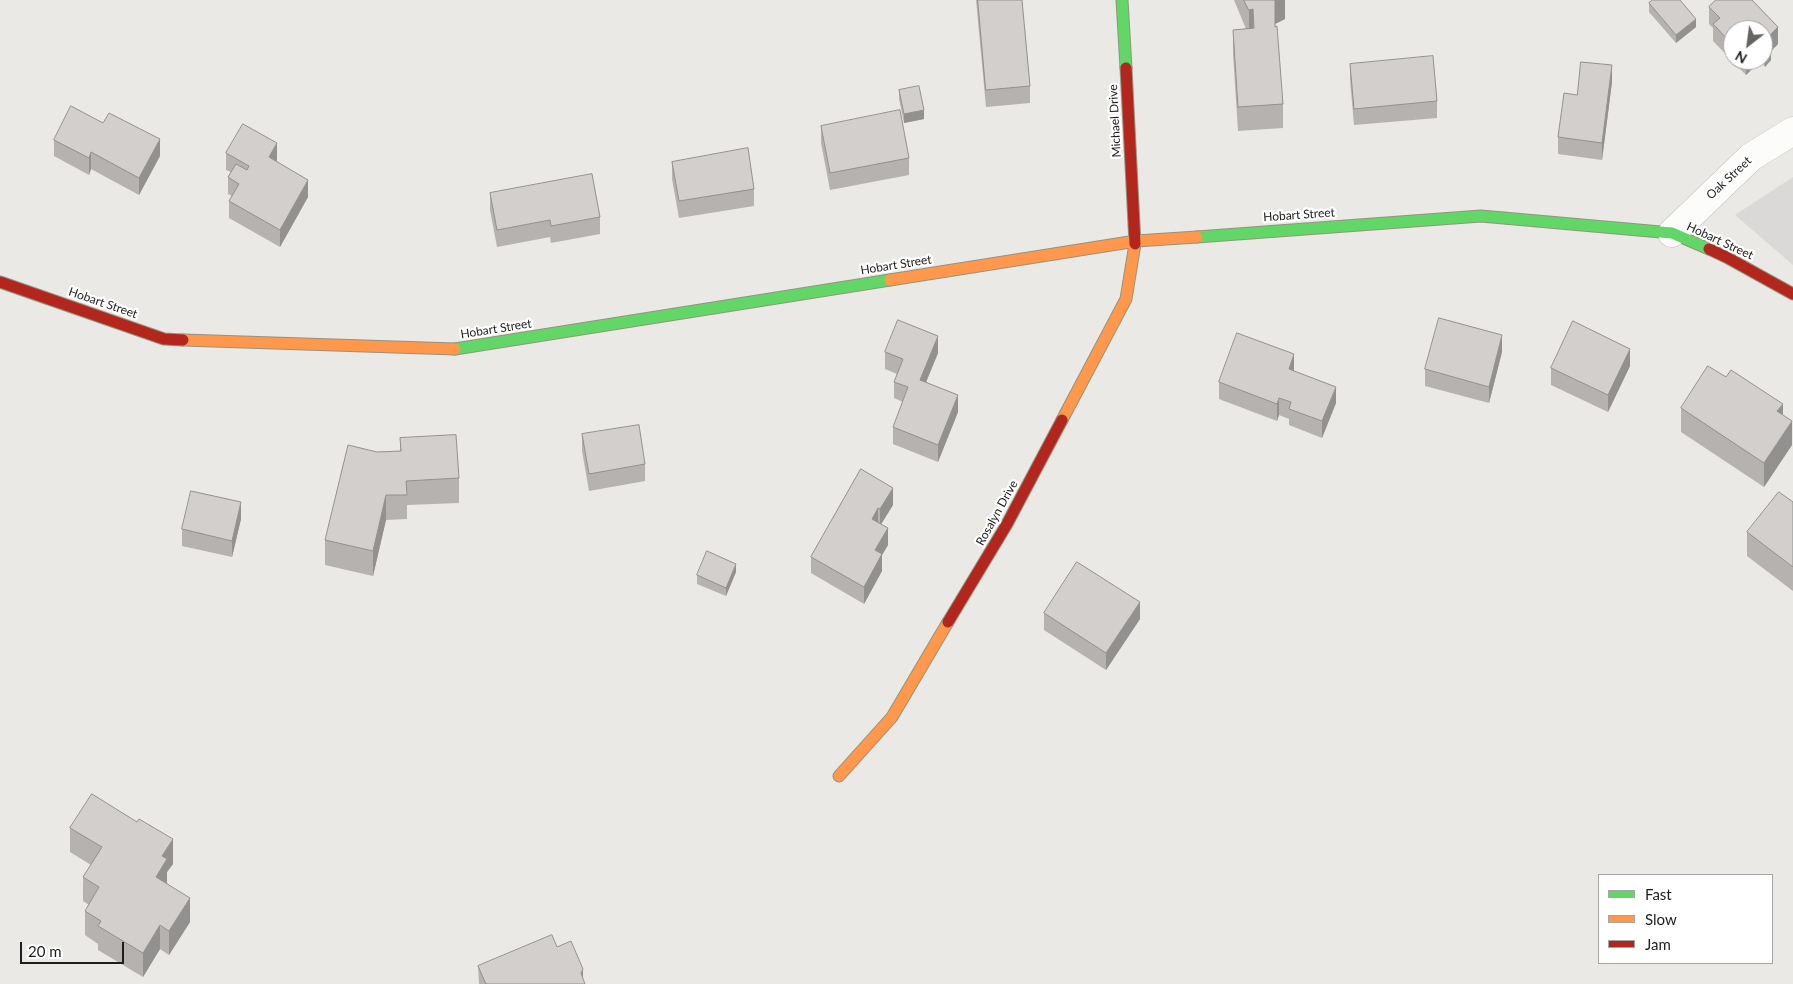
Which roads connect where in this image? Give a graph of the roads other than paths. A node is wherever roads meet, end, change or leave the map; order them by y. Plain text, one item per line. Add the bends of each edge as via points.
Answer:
1 (1122, 0) edge
2 (1793, 131) edge
3 (1672, 233) junction
4 (1136, 241) junction
5 (0, 282) edge
6 (1793, 294) edge
7 (839, 776) dead end

1 - 4 street, Michael Drive
2 - 3 street, Oak Street via 1751,157
3 - 4 street, Hobart Street via 1481,216
3 - 6 street, Hobart Street via 1728,258
4 - 5 street, Hobart Street via 459,349 164,339
4 - 7 street, Rosalyn Drive via 1126,299 1007,524 892,717

